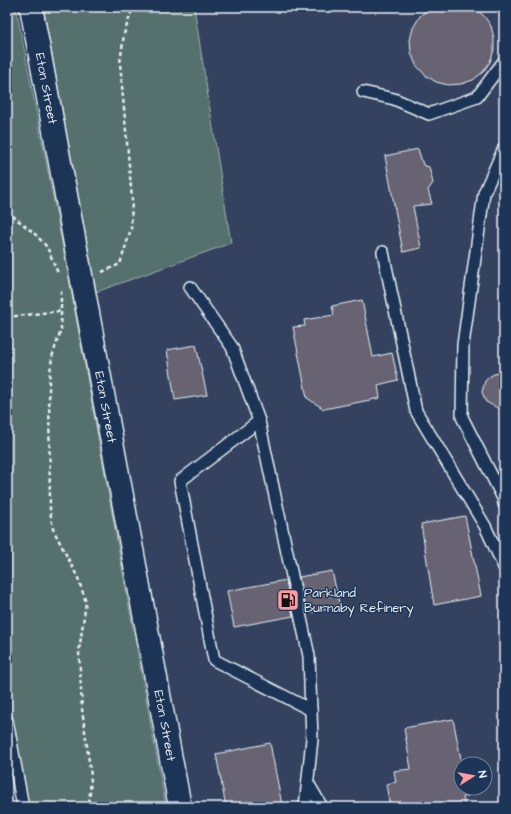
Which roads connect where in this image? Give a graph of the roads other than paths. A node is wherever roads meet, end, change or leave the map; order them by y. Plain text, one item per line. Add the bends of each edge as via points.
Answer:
1 (31, 7) edge
2 (504, 61) edge
3 (363, 92) dead end
4 (504, 148) edge
5 (383, 252) dead end
6 (190, 287) dead end
7 (260, 421) junction
8 (504, 504) edge
9 (504, 567) edge
10 (311, 710) junction
11 (7, 720) edge
12 (308, 783) junction
13 (23, 807) edge
14 (180, 807) edge
15 (305, 807) edge
16 (322, 807) edge

1 - 14 street, Eton Street
2 - 3 lane via 477,97 429,114 394,99
4 - 8 lane via 484,193 463,345 462,417
5 - 9 lane via 416,411 485,526
6 - 7 lane via 232,347
7 - 10 lane via 309,656
7 - 10 lane via 180,481 214,660
10 - 12 lane via 312,740
11 - 13 lane
12 - 15 lane
12 - 16 lane

